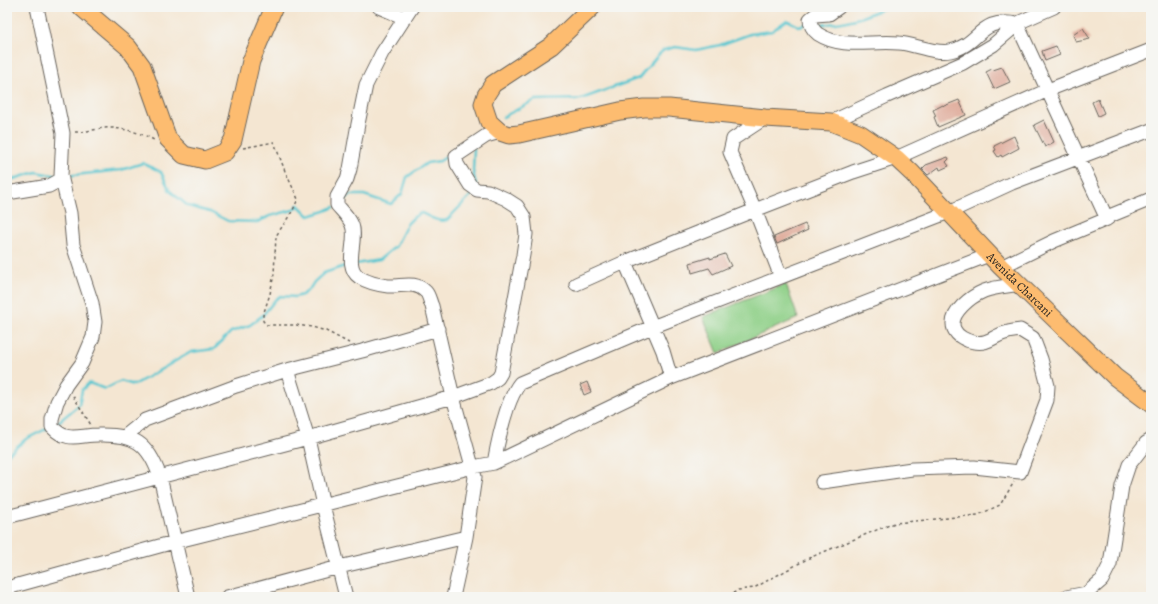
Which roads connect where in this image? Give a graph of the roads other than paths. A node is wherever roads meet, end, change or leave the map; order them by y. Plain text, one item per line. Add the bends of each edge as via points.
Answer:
1 (37, 7) edge
2 (81, 7) edge
3 (274, 7) edge
4 (379, 7) edge
5 (592, 7) edge
6 (839, 7) edge
7 (1054, 7) edge
8 (409, 13) edge
9 (1017, 24) junction
10 (1151, 50) edge
11 (1048, 90) junction
12 (765, 118) junction
13 (831, 122) junction
14 (495, 128) junction
15 (1151, 130) edge
16 (896, 158) junction
17 (1079, 158) junction
18 (62, 179) junction
19 (7, 193) edge
20 (1151, 199) edge
21 (755, 210) junction
22 (949, 212) junction
23 (1107, 219) junction
24 (989, 255) junction
25 (625, 262) junction
26 (1001, 267) junction
27 (781, 277) junction
28 (576, 284) dead end
29 (1020, 284) junction
30 (652, 327) junction
31 (438, 329) junction
32 (287, 370) junction
33 (671, 378) junction
34 (453, 397) junction
35 (1151, 404) edge
36 (124, 437) junction
37 (308, 438) junction
38 (1151, 440) edge
39 (494, 463) junction
40 (473, 467) junction
41 (160, 477) junction
42 (822, 482) dead end
43 (323, 506) junction
44 (7, 517) edge
45 (466, 537) junction
46 (174, 542) junction
47 (338, 567) junction
48 (7, 588) edge
49 (188, 597) edge
50 (227, 597) edge
51 (346, 597) edge
52 (453, 597) edge
53 (1066, 597) edge

1 - 18 street via 63,133
2 - 3 main road via 128,47 142,66 168,139 184,155 205,160 225,152 233,140 251,61
4 - 8 street
5 - 14 main road via 551,46 493,84 483,104
6 - 9 street via 829,14 815,15 810,19 810,24 814,31 823,37 846,44 900,43 949,52 966,45 996,23
7 - 9 street
8 - 31 street via 382,53 366,85 350,169 337,197 337,206 348,216 352,225 354,236 351,264 358,276 376,284 416,286 426,292
9 - 11 street
9 - 13 street via 993,45 963,63
10 - 11 street
11 - 16 street
11 - 17 street
12 - 13 main road, Avenida Charcani
12 - 14 main road, Avenida Charcani via 669,108 644,108 519,134 509,135
12 - 21 street via 733,139 730,152
13 - 16 main road, Avenida Charcani via 861,134
14 - 34 street via 456,156 456,160 470,185 477,190 488,191 506,199 521,211 526,234 523,255 501,373 491,382
15 - 17 street
16 - 21 street via 852,172
16 - 22 main road, Avenida Charcani
17 - 22 street via 1012,183
17 - 23 street
18 - 19 street via 49,186
18 - 36 street via 70,213 73,245 92,303 95,322 93,337 82,363 57,402 52,427 66,437
20 - 23 street
21 - 25 street
21 - 27 street
22 - 24 main road, Avenida Charcani
22 - 27 street
23 - 26 street via 1082,228
24 - 26 main road, Avenida Charcani
24 - 33 street
25 - 28 street
25 - 30 street
26 - 29 main road, Avenida Charcani
27 - 30 street
29 - 35 main road, Avenida Charcani via 1115,377
29 - 42 street via 985,291 968,300 956,314 953,324 962,337 973,342 985,343 1004,333 1020,330 1033,338 1048,386 1047,400 1020,472 974,467 912,469
30 - 33 street
30 - 39 street via 520,383 502,427
31 - 32 street
31 - 34 street
32 - 36 street via 145,420
32 - 37 street
33 - 39 street
34 - 37 street
34 - 40 street
36 - 41 street via 139,441 154,461
37 - 41 street
37 - 43 street
38 - 53 street via 1130,465 1122,486 1110,564 1102,580 1087,593
39 - 40 street
40 - 43 street
40 - 45 street via 475,477
41 - 44 street
41 - 46 street
43 - 46 street
43 - 47 street
45 - 47 street
45 - 52 street
46 - 48 street
46 - 49 street
47 - 50 street
47 - 51 street

